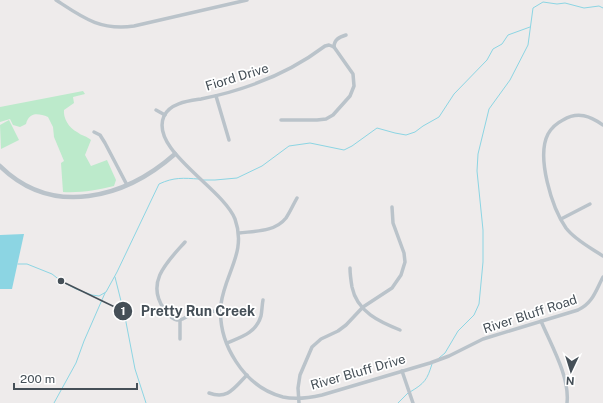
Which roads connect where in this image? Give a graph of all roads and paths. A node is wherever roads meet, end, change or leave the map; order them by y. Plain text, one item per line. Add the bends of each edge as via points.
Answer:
1 (56, 0) edge
2 (247, 0) edge
3 (346, 35) dead end
4 (334, 46) junction
5 (216, 96) junction
6 (156, 110) dead end
7 (165, 115) junction
8 (281, 120) dead end
9 (603, 125) edge
10 (94, 132) dead end
11 (228, 140) dead end
12 (175, 154) junction
13 (0, 166) edge
14 (127, 186) junction
15 (297, 198) dead end
16 (590, 204) dead end
17 (392, 207) dead end
18 (561, 219) junction
19 (239, 233) junction
20 (185, 242) dead end
21 (603, 256) edge
22 (350, 268) dead end
23 (603, 277) edge
24 (262, 300) dead end
25 (363, 307) junction
26 (221, 312) junction
27 (180, 320) junction
28 (541, 321) junction
29 (400, 330) dead end
30 (180, 339) dead end
31 (227, 343) junction
32 (471, 344) joint
33 (402, 371) junction
34 (247, 376) junction
35 (209, 393) dead end
36 (299, 398) junction
37 (299, 403) edge
38 (412, 403) edge
39 (567, 403) edge

1 - 2 street via 90,21 103,26 120,27
3 - 4 street, Fiord Drive via 337,39
4 - 5 street, Fiord Drive via 325,46 276,76
4 - 8 street via 353,74 354,86 350,96 333,116 326,119
5 - 7 street, Fiord Drive via 182,103
5 - 11 street
6 - 7 street
7 - 12 street via 162,125 164,136
9 - 18 street via 589,116 576,115 556,124 548,134 544,149 546,174
10 - 14 street via 100,135 105,143
12 - 14 street via 161,166
12 - 19 street, River Bluff Drive via 227,204
13 - 14 street via 28,186 59,196 93,196
15 - 19 street via 286,217 276,226
16 - 18 street
17 - 25 street via 393,223 404,253 404,267 392,288
18 - 21 street via 573,235
19 - 26 street, River Bluff Drive via 237,254 224,292
20 - 27 street via 165,266 157,288 164,310 172,318
22 - 25 street via 352,288
23 - 28 street, River Bluff Road via 586,306
24 - 31 street via 261,316 255,328 245,336
25 - 29 street via 374,318
25 - 36 street via 346,325 312,347 300,375
26 - 27 street via 197,311
26 - 31 street, River Bluff Drive
27 - 30 street
28 - 32 street, River Bluff Road
28 - 39 street via 565,379
31 - 34 street, River Bluff Drive via 233,357
32 - 33 street, River Bluff Drive via 449,356
33 - 36 street, River Bluff Drive via 322,395
33 - 38 street
34 - 35 street via 226,394 219,396
34 - 36 street, River Bluff Drive via 276,394
36 - 37 street

